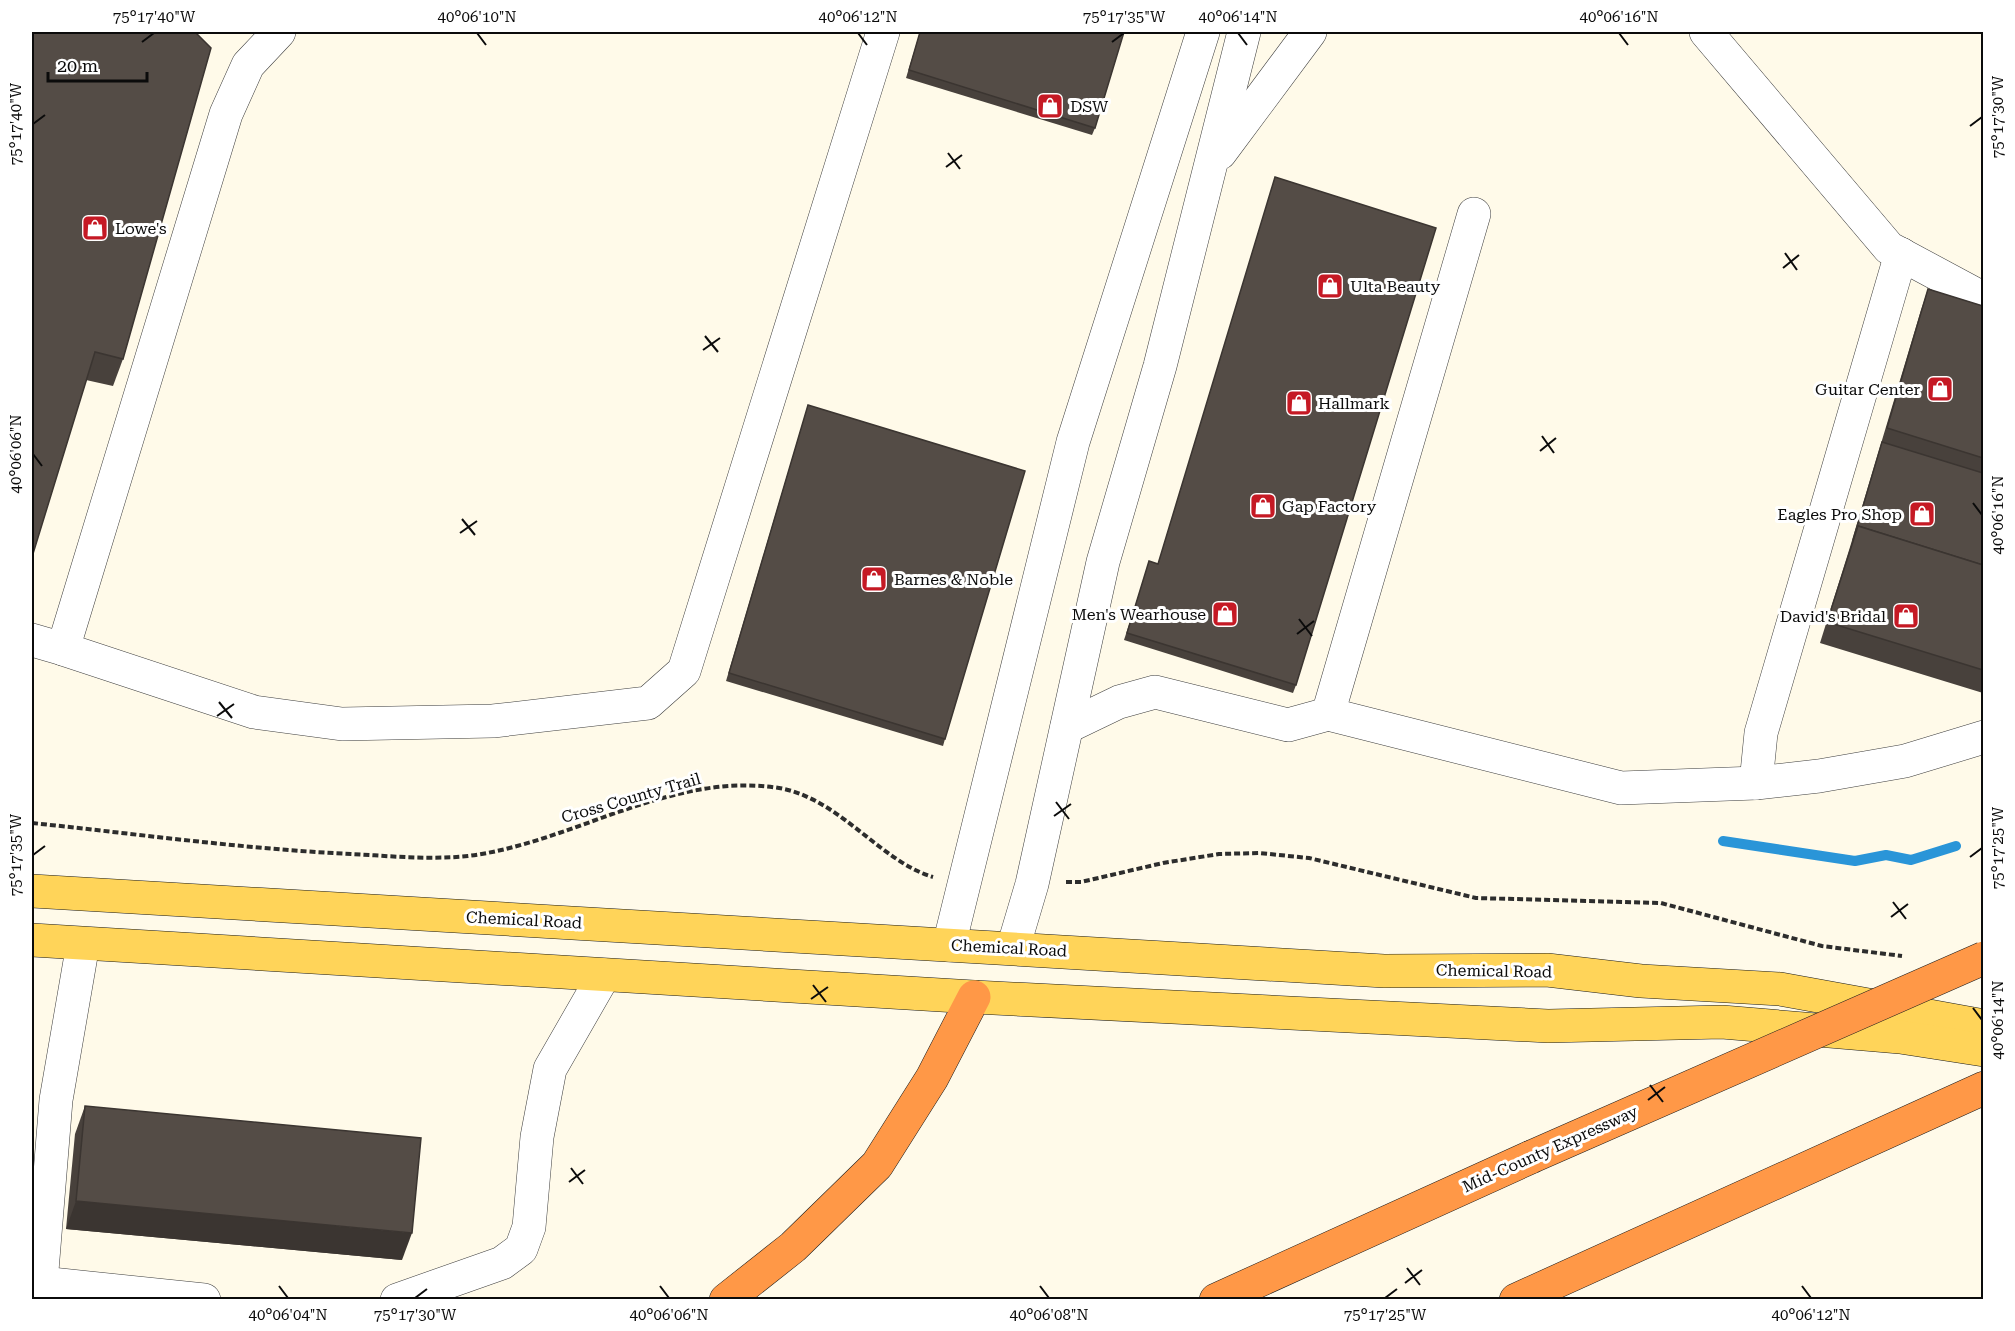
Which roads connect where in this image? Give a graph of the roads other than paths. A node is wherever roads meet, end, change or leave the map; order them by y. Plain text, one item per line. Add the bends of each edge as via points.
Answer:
1 (883, 32) edge
2 (1203, 32) edge
3 (1244, 32) edge
4 (1310, 32) edge
5 (1706, 32) edge
6 (274, 34) edge
7 (1211, 166) junction
8 (1474, 214) dead end
9 (1901, 254) junction
10 (1983, 299) edge
11 (32, 640) edge
12 (63, 649) junction
13 (1328, 714) junction
14 (1067, 727) junction
15 (1983, 737) edge
16 (1756, 783) junction
17 (32, 891) edge
18 (32, 940) edge
19 (83, 944) junction
20 (949, 945) junction
21 (1013, 948) junction
22 (1983, 958) edge
23 (604, 975) junction
24 (974, 997) junction
25 (1983, 1026) edge
26 (1983, 1050) edge
27 (1983, 1088) edge
28 (36, 1282) edge
29 (204, 1299) edge
30 (397, 1299) edge
31 (726, 1299) edge
32 (1216, 1299) edge
33 (1516, 1299) edge

1 - 12 lane via 684,671 648,703 493,722 342,724 254,712
2 - 20 lane via 1073,442
3 - 7 lane
4 - 7 lane
5 - 9 lane via 1889,248
6 - 12 lane via 248,65 226,114
7 - 14 lane via 1161,366 1103,562
8 - 13 lane
9 - 10 lane
9 - 16 lane via 1761,733
11 - 12 lane
13 - 14 lane via 1288,725 1155,692 1119,702
13 - 16 lane via 1621,788
14 - 21 lane via 1032,884
15 - 16 lane via 1905,761
17 - 20 main road, Chemical Road
18 - 19 main road
19 - 23 main road
19 - 28 lane via 56,1100
20 - 21 main road, Chemical Road
20 - 24 main road
21 - 24 main road
21 - 25 main road, Chemical Road via 1384,970 1547,970 1779,990
22 - 32 highway, Mid-County Expressway, bridge
23 - 24 main road
23 - 30 lane via 550,1069 537,1137 530,1227 521,1249 502,1263
24 - 26 main road via 1548,1026 1722,1022 1900,1037
24 - 31 highway via 932,1078 877,1165 793,1248
27 - 33 highway
28 - 29 lane

